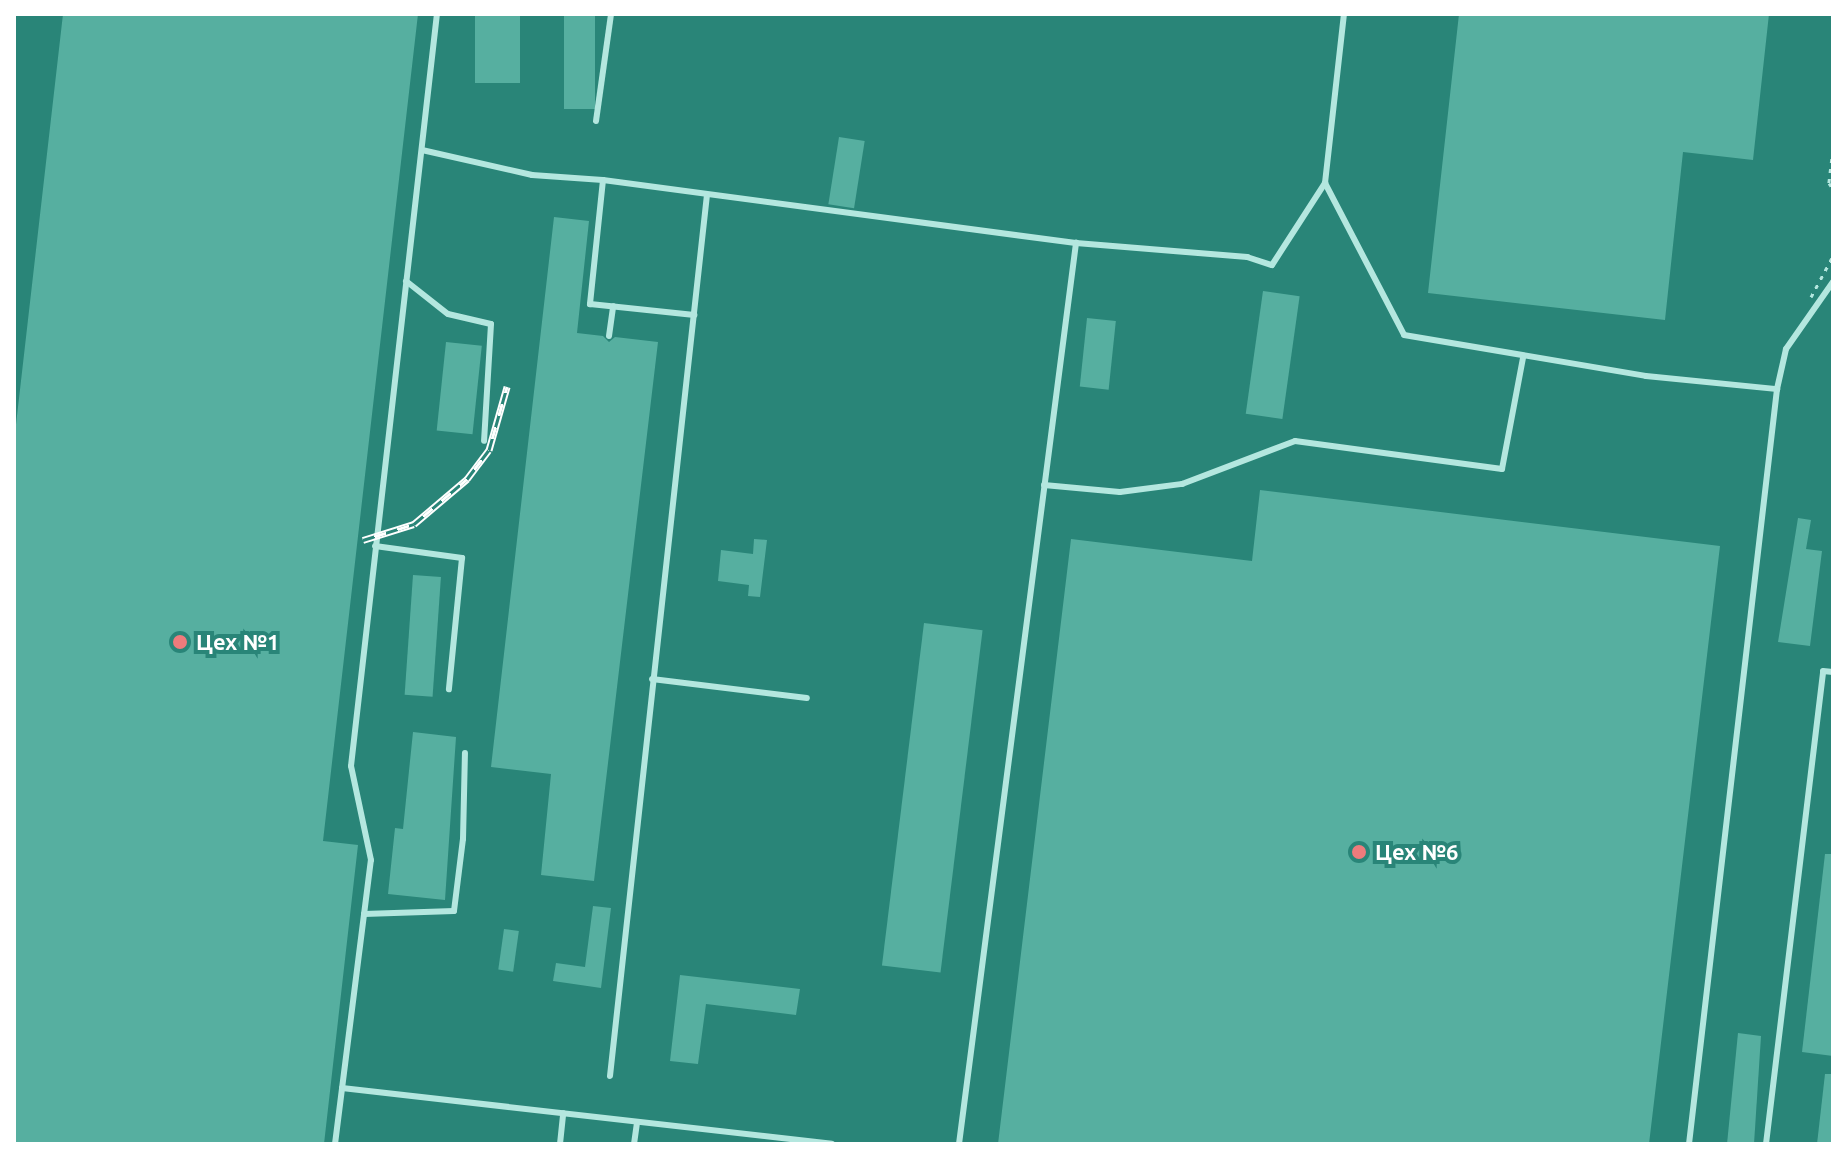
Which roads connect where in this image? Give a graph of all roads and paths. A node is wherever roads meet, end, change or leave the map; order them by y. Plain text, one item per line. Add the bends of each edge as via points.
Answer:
1 (437, 14) edge
2 (611, 14) edge
3 (1344, 14) edge
4 (596, 121) dead end
5 (1833, 149) edge
6 (422, 150) junction
7 (603, 180) junction
8 (1325, 183) junction
9 (1833, 189) edge
10 (707, 195) junction
11 (1076, 243) junction
12 (406, 281) junction
13 (1833, 282) edge
14 (613, 306) junction
15 (694, 315) junction
16 (609, 336) dead end
17 (1523, 358) junction
18 (1777, 389) junction
19 (484, 441) dead end
20 (1044, 485) junction
21 (375, 546) junction
22 (1833, 672) edge
23 (652, 679) junction
24 (449, 689) dead end
25 (807, 698) dead end
26 (465, 753) dead end
27 (364, 914) junction
28 (610, 1076) dead end
29 (342, 1088) junction
30 (563, 1113) junction
31 (637, 1122) junction
32 (335, 1144) edge
33 (560, 1144) edge
34 (634, 1144) edge
35 (832, 1144) edge
36 (959, 1144) edge
37 (1689, 1144) edge
38 (1766, 1144) edge

1 - 6 lane
2 - 4 lane
3 - 8 lane
5 - 9 path
6 - 7 lane via 532,175
6 - 12 lane
7 - 10 lane
7 - 14 lane via 590,304
8 - 11 lane via 1272,265 1247,257
8 - 17 lane via 1404,335
10 - 11 lane
10 - 15 lane
11 - 20 lane
12 - 19 lane via 448,314 491,324
12 - 21 lane
13 - 18 lane via 1786,349
14 - 15 lane
14 - 16 lane
15 - 23 lane
17 - 18 lane
17 - 20 lane via 1502,469 1295,441 1182,484 1120,492
18 - 37 lane
20 - 36 lane
21 - 24 lane via 462,558
21 - 27 lane via 351,766 371,860
22 - 38 lane via 1823,671
23 - 25 lane
23 - 28 lane
26 - 27 lane via 454,911
27 - 29 lane
29 - 30 lane
29 - 32 lane
30 - 31 lane
30 - 33 lane
31 - 34 lane
31 - 35 lane

